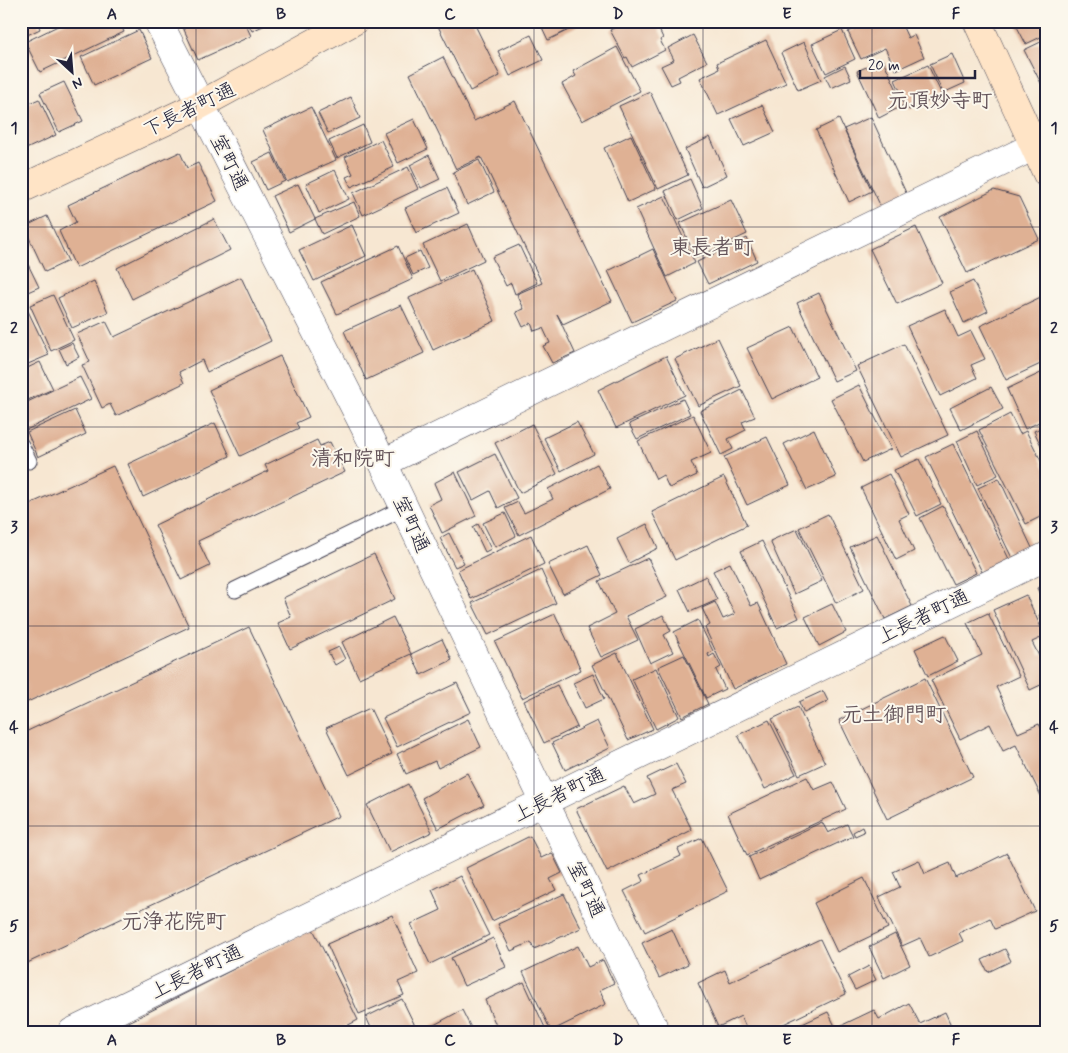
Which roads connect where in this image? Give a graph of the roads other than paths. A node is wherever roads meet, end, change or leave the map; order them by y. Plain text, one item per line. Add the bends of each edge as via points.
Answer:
1 (158, 21) edge
2 (354, 21) edge
3 (977, 21) edge
4 (200, 105) junction
5 (1040, 143) edge
6 (1047, 174) edge
7 (21, 189) edge
8 (21, 445) edge
9 (29, 461) dead end
10 (383, 463) junction
11 (404, 508) junction
12 (1047, 556) edge
13 (235, 590) dead end
14 (544, 801) junction
15 (72, 1032) edge
16 (656, 1032) edge

1 - 4 street, 室町通
2 - 4 street, 下長者町通
3 - 5 street
4 - 7 street, 下長者町通
4 - 10 street, 室町通
5 - 6 street
5 - 10 street
8 - 9 lane
10 - 11 street, 室町通
11 - 13 lane
11 - 14 street, 室町通
12 - 14 street, 上長者町通
14 - 15 street, 上長者町通
14 - 16 street, 室町通

